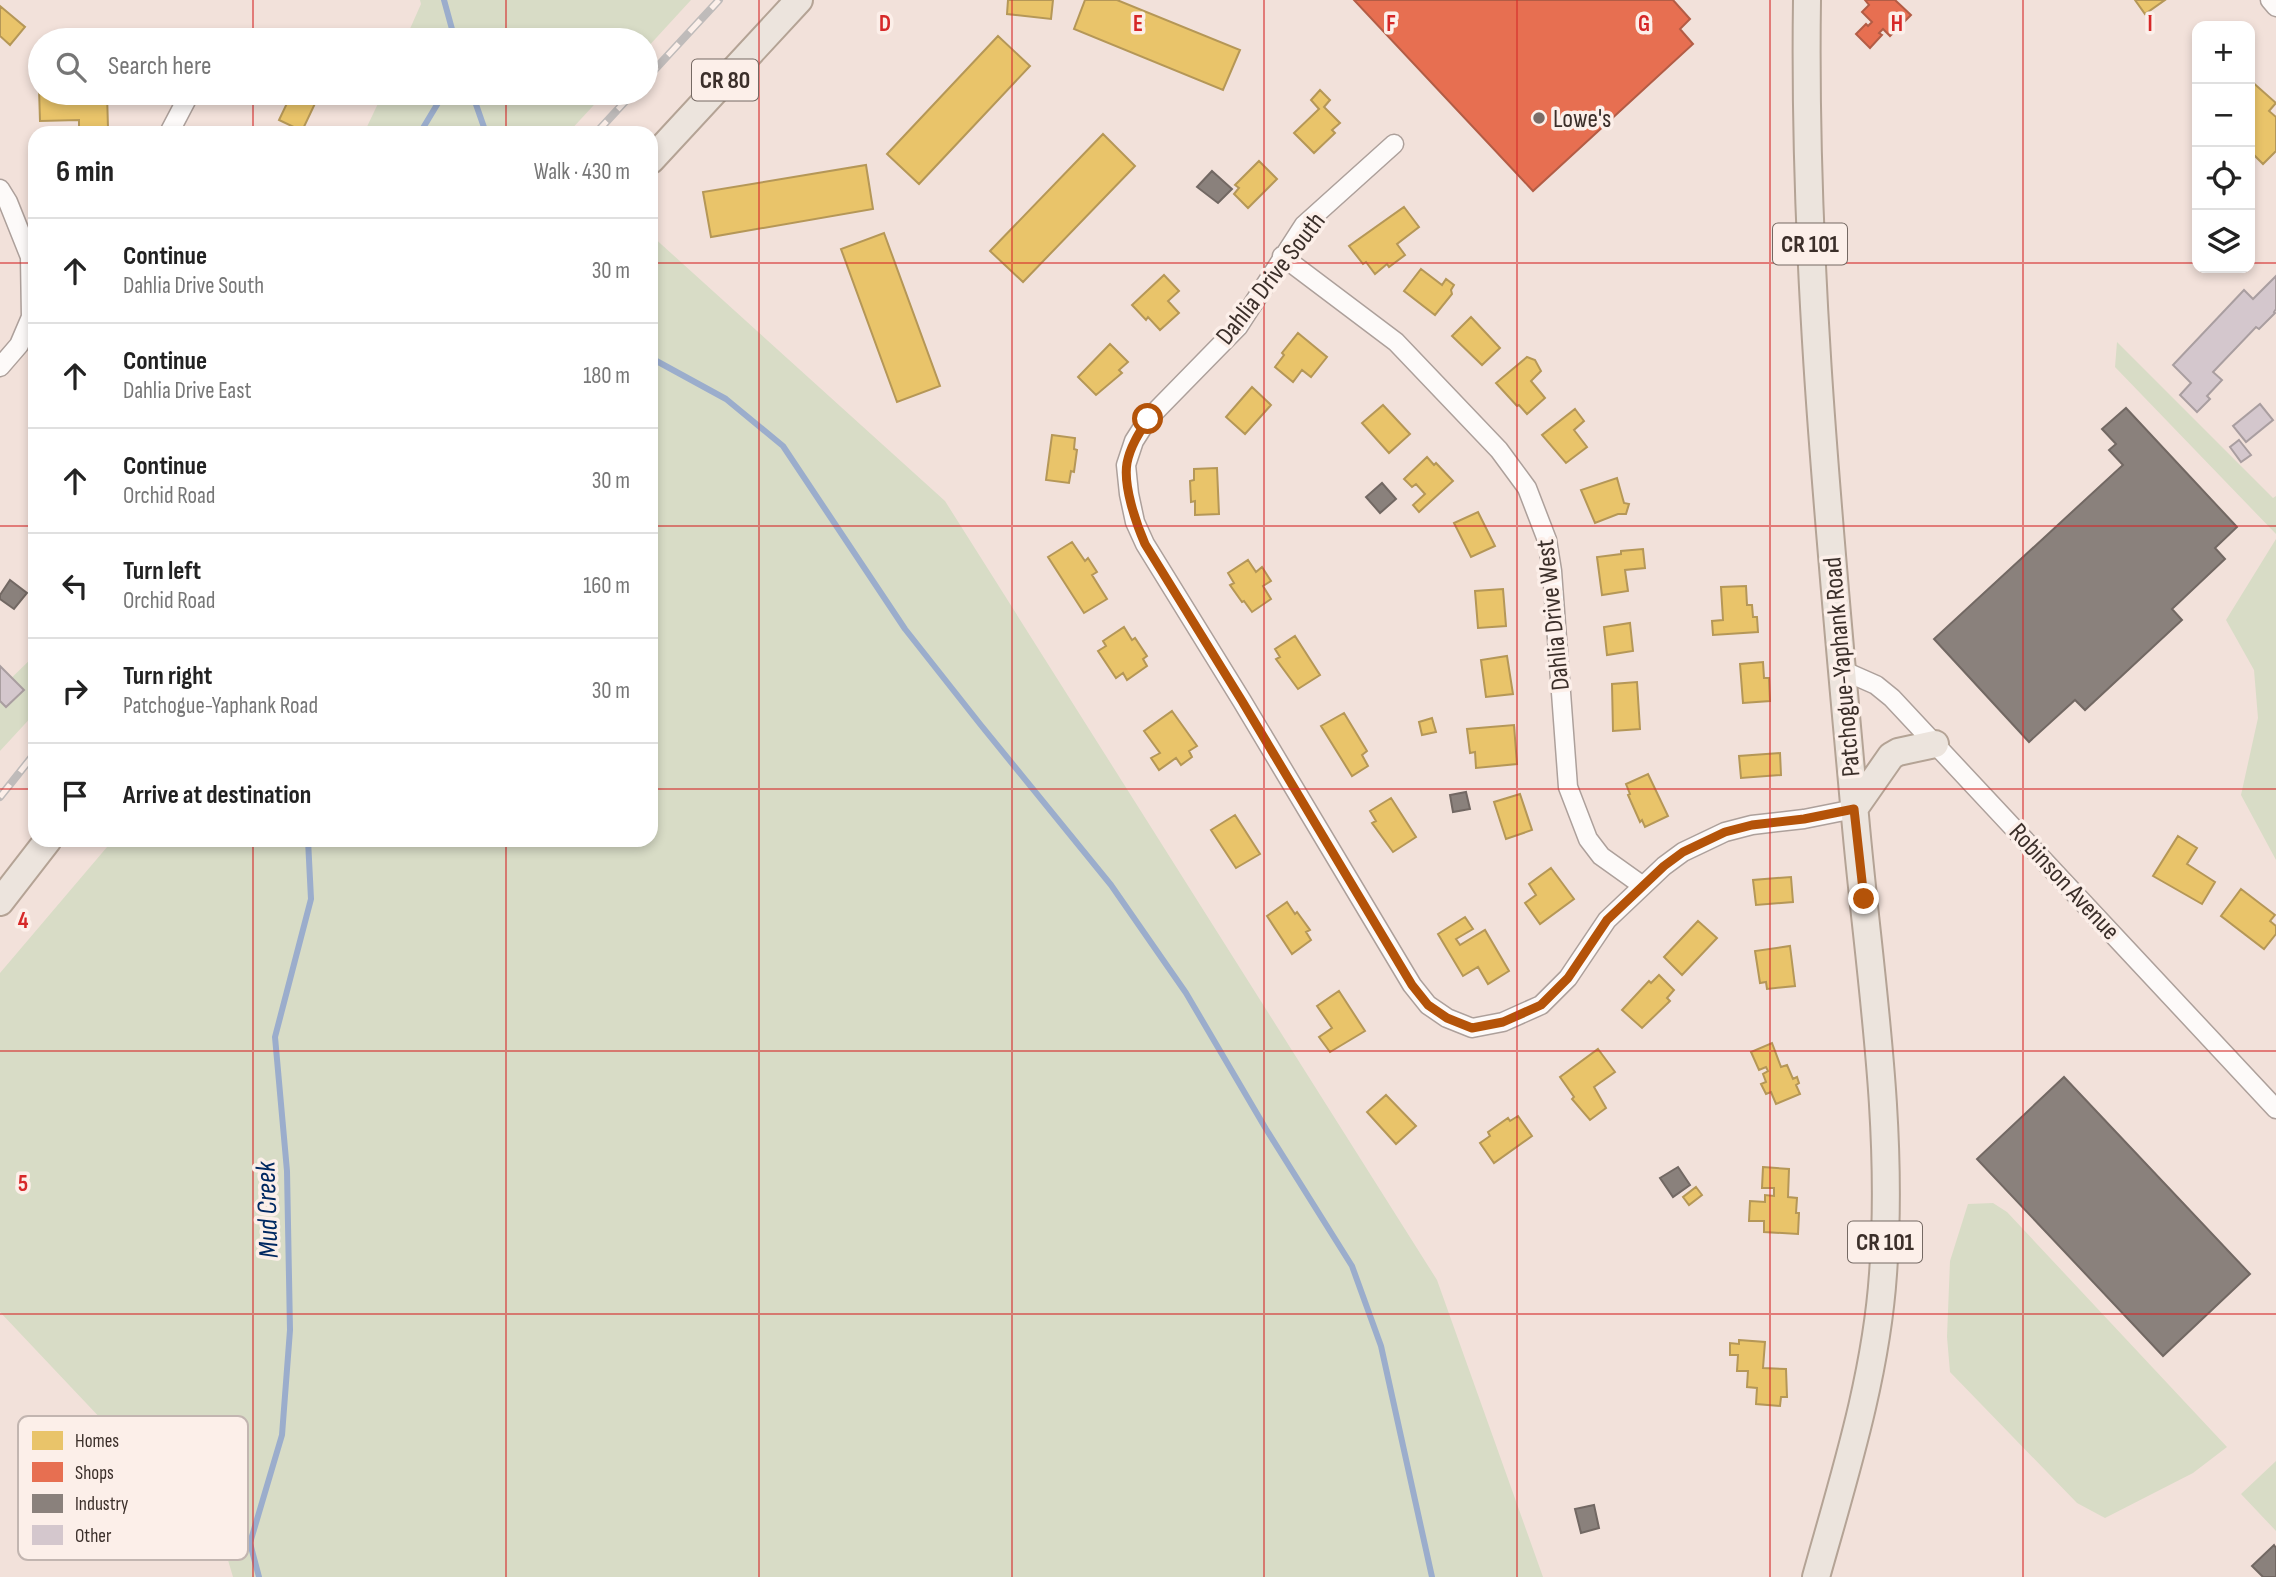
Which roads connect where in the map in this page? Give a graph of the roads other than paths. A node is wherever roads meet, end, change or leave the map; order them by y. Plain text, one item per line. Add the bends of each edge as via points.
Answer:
1 (799, 0) edge
2 (1807, 0) edge
3 (2270, 0) edge
4 (2276, 7) edge
5 (184, 105) edge
6 (173, 126) edge
7 (1394, 145) dead end
8 (658, 152) edge
9 (0, 189) edge
10 (28, 245) edge
11 (1282, 256) junction
12 (28, 324) edge
13 (0, 367) edge
14 (1842, 670) junction
15 (1935, 744) junction
16 (1854, 809) junction
17 (43, 847) edge
18 (1643, 887) junction
19 (0, 902) edge
20 (2276, 1109) edge
21 (1816, 1577) edge

1 - 8 main road, CR 80
2 - 14 main road, Patchogue-Yaphank Road / CR 101 via 1815,357
3 - 4 street
5 - 6 street
7 - 11 street, Dahlia Drive South via 1304,225
9 - 10 street
11 - 18 street, Dahlia Drive West via 1396,342 1499,450 1527,488 1547,540 1552,571 1568,787 1588,839 1601,856
11 - 18 street, Dahlia Drive South via 1238,327 1148,419 1134,441 1126,465 1129,494 1145,544 1428,1005 1472,1028 1503,1022 1541,1005 1568,978 1607,920
12 - 13 street via 19,345
14 - 15 street, Robinson Avenue via 1884,691
14 - 16 main road, Patchogue-Yaphank Road / CR 101
15 - 16 main road via 1891,756
15 - 20 street, Robinson Avenue
16 - 18 street, Dahlia Drive South via 1725,832 1683,852
16 - 21 main road, Patchogue-Yaphank Road / CR 101 via 1886,1137 1886,1219 1883,1278 1863,1408
17 - 19 main road

